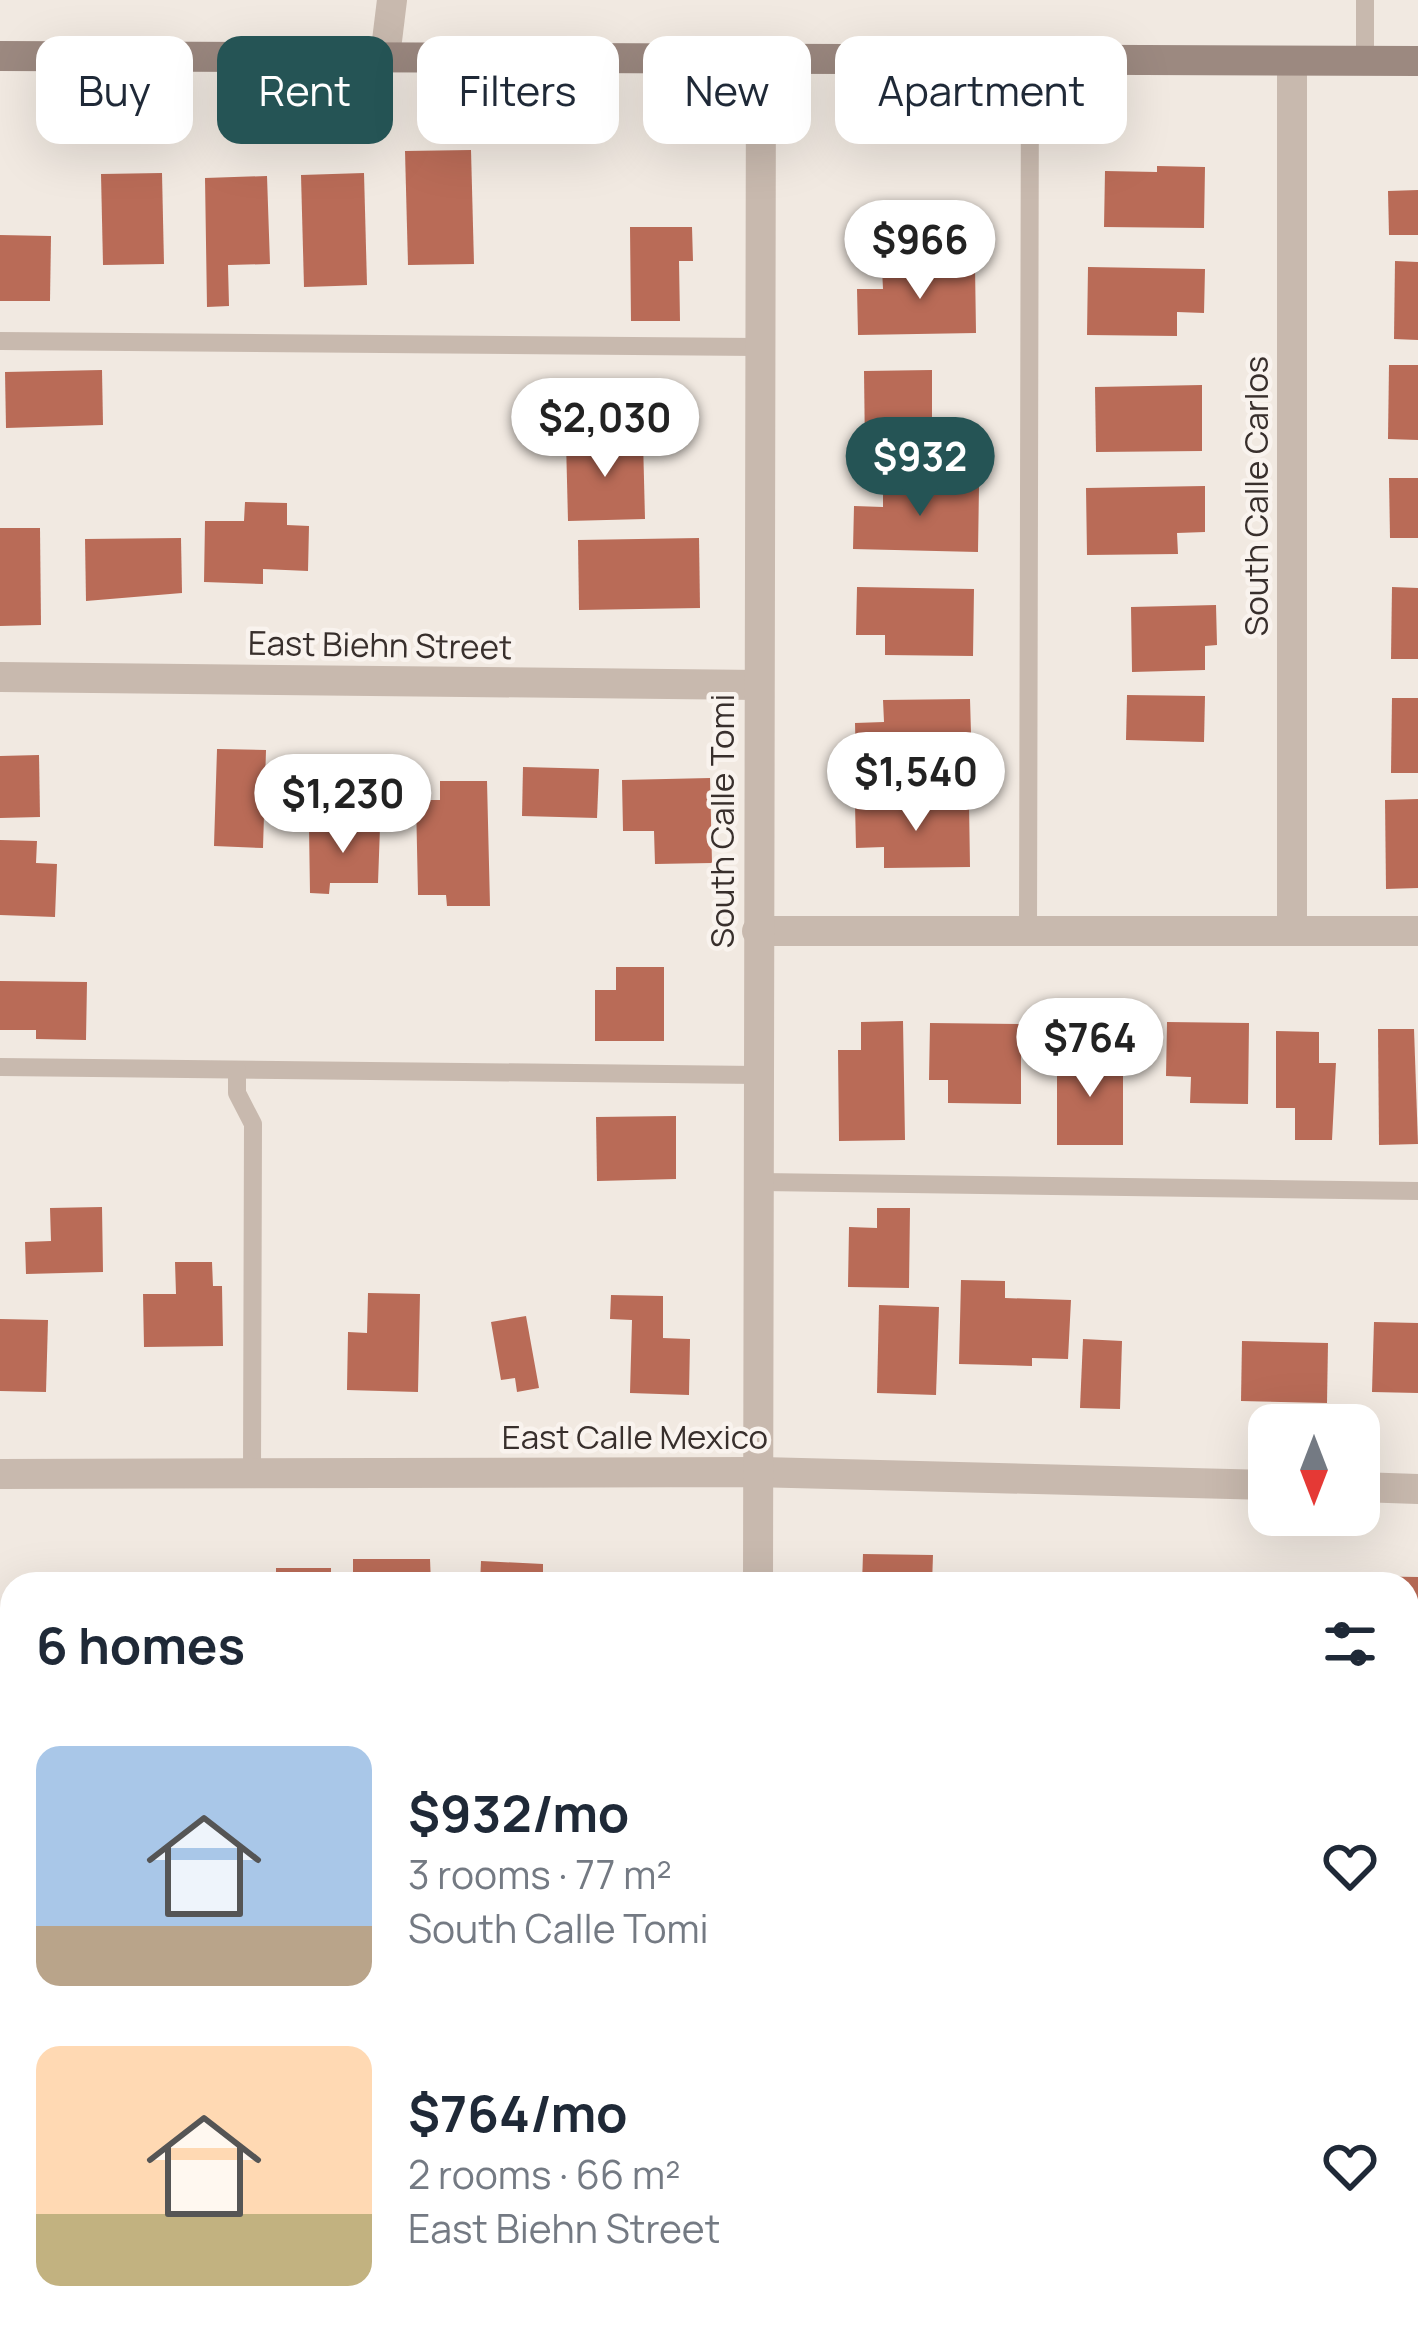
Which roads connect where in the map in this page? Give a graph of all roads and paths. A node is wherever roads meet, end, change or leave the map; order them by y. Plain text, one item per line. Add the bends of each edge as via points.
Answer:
1 (392, 0) edge
2 (1365, 0) edge
3 (388, 36) edge
4 (0, 56) edge
5 (217, 57) edge
6 (393, 57) edge
7 (643, 58) edge
8 (1127, 60) edge
9 (1292, 61) junction
10 (1365, 61) junction
11 (1418, 61) edge
12 (759, 144) edge
13 (1030, 144) edge
14 (0, 341) edge
15 (758, 346) junction
16 (0, 677) edge
17 (758, 685) junction
18 (758, 931) junction
19 (1028, 931) junction
20 (1292, 931) junction
21 (1418, 931) edge
22 (0, 1067) edge
23 (237, 1070) junction
24 (758, 1075) junction
25 (758, 1182) junction
26 (1418, 1191) edge
27 (758, 1472) junction
28 (0, 1474) edge
29 (252, 1474) junction
30 (1248, 1484) edge
31 (1380, 1488) edge
32 (1418, 1489) edge
33 (758, 1572) edge

1 - 3 street
2 - 10 lane
4 - 5 main road
6 - 7 main road
8 - 9 main road
9 - 10 main road
9 - 20 street, South Calle Carlos
10 - 11 main road
12 - 15 street, South Calle Tomi
13 - 19 lane
14 - 15 lane
15 - 17 street, South Calle Tomi
16 - 17 street, East Biehn Street
17 - 18 street, South Calle Tomi
18 - 19 street
18 - 24 street, South Calle Tomi
19 - 20 street
20 - 21 street
22 - 23 lane
23 - 24 lane
23 - 29 lane via 237,1094 253,1124
24 - 25 street, South Calle Tomi
25 - 26 lane
25 - 27 street, South Calle Tomi
27 - 29 street, East Calle Mexico
27 - 30 street, East Calle Mexico
27 - 33 street, South Calle Tomi
28 - 29 street, East Calle Mexico
31 - 32 street

